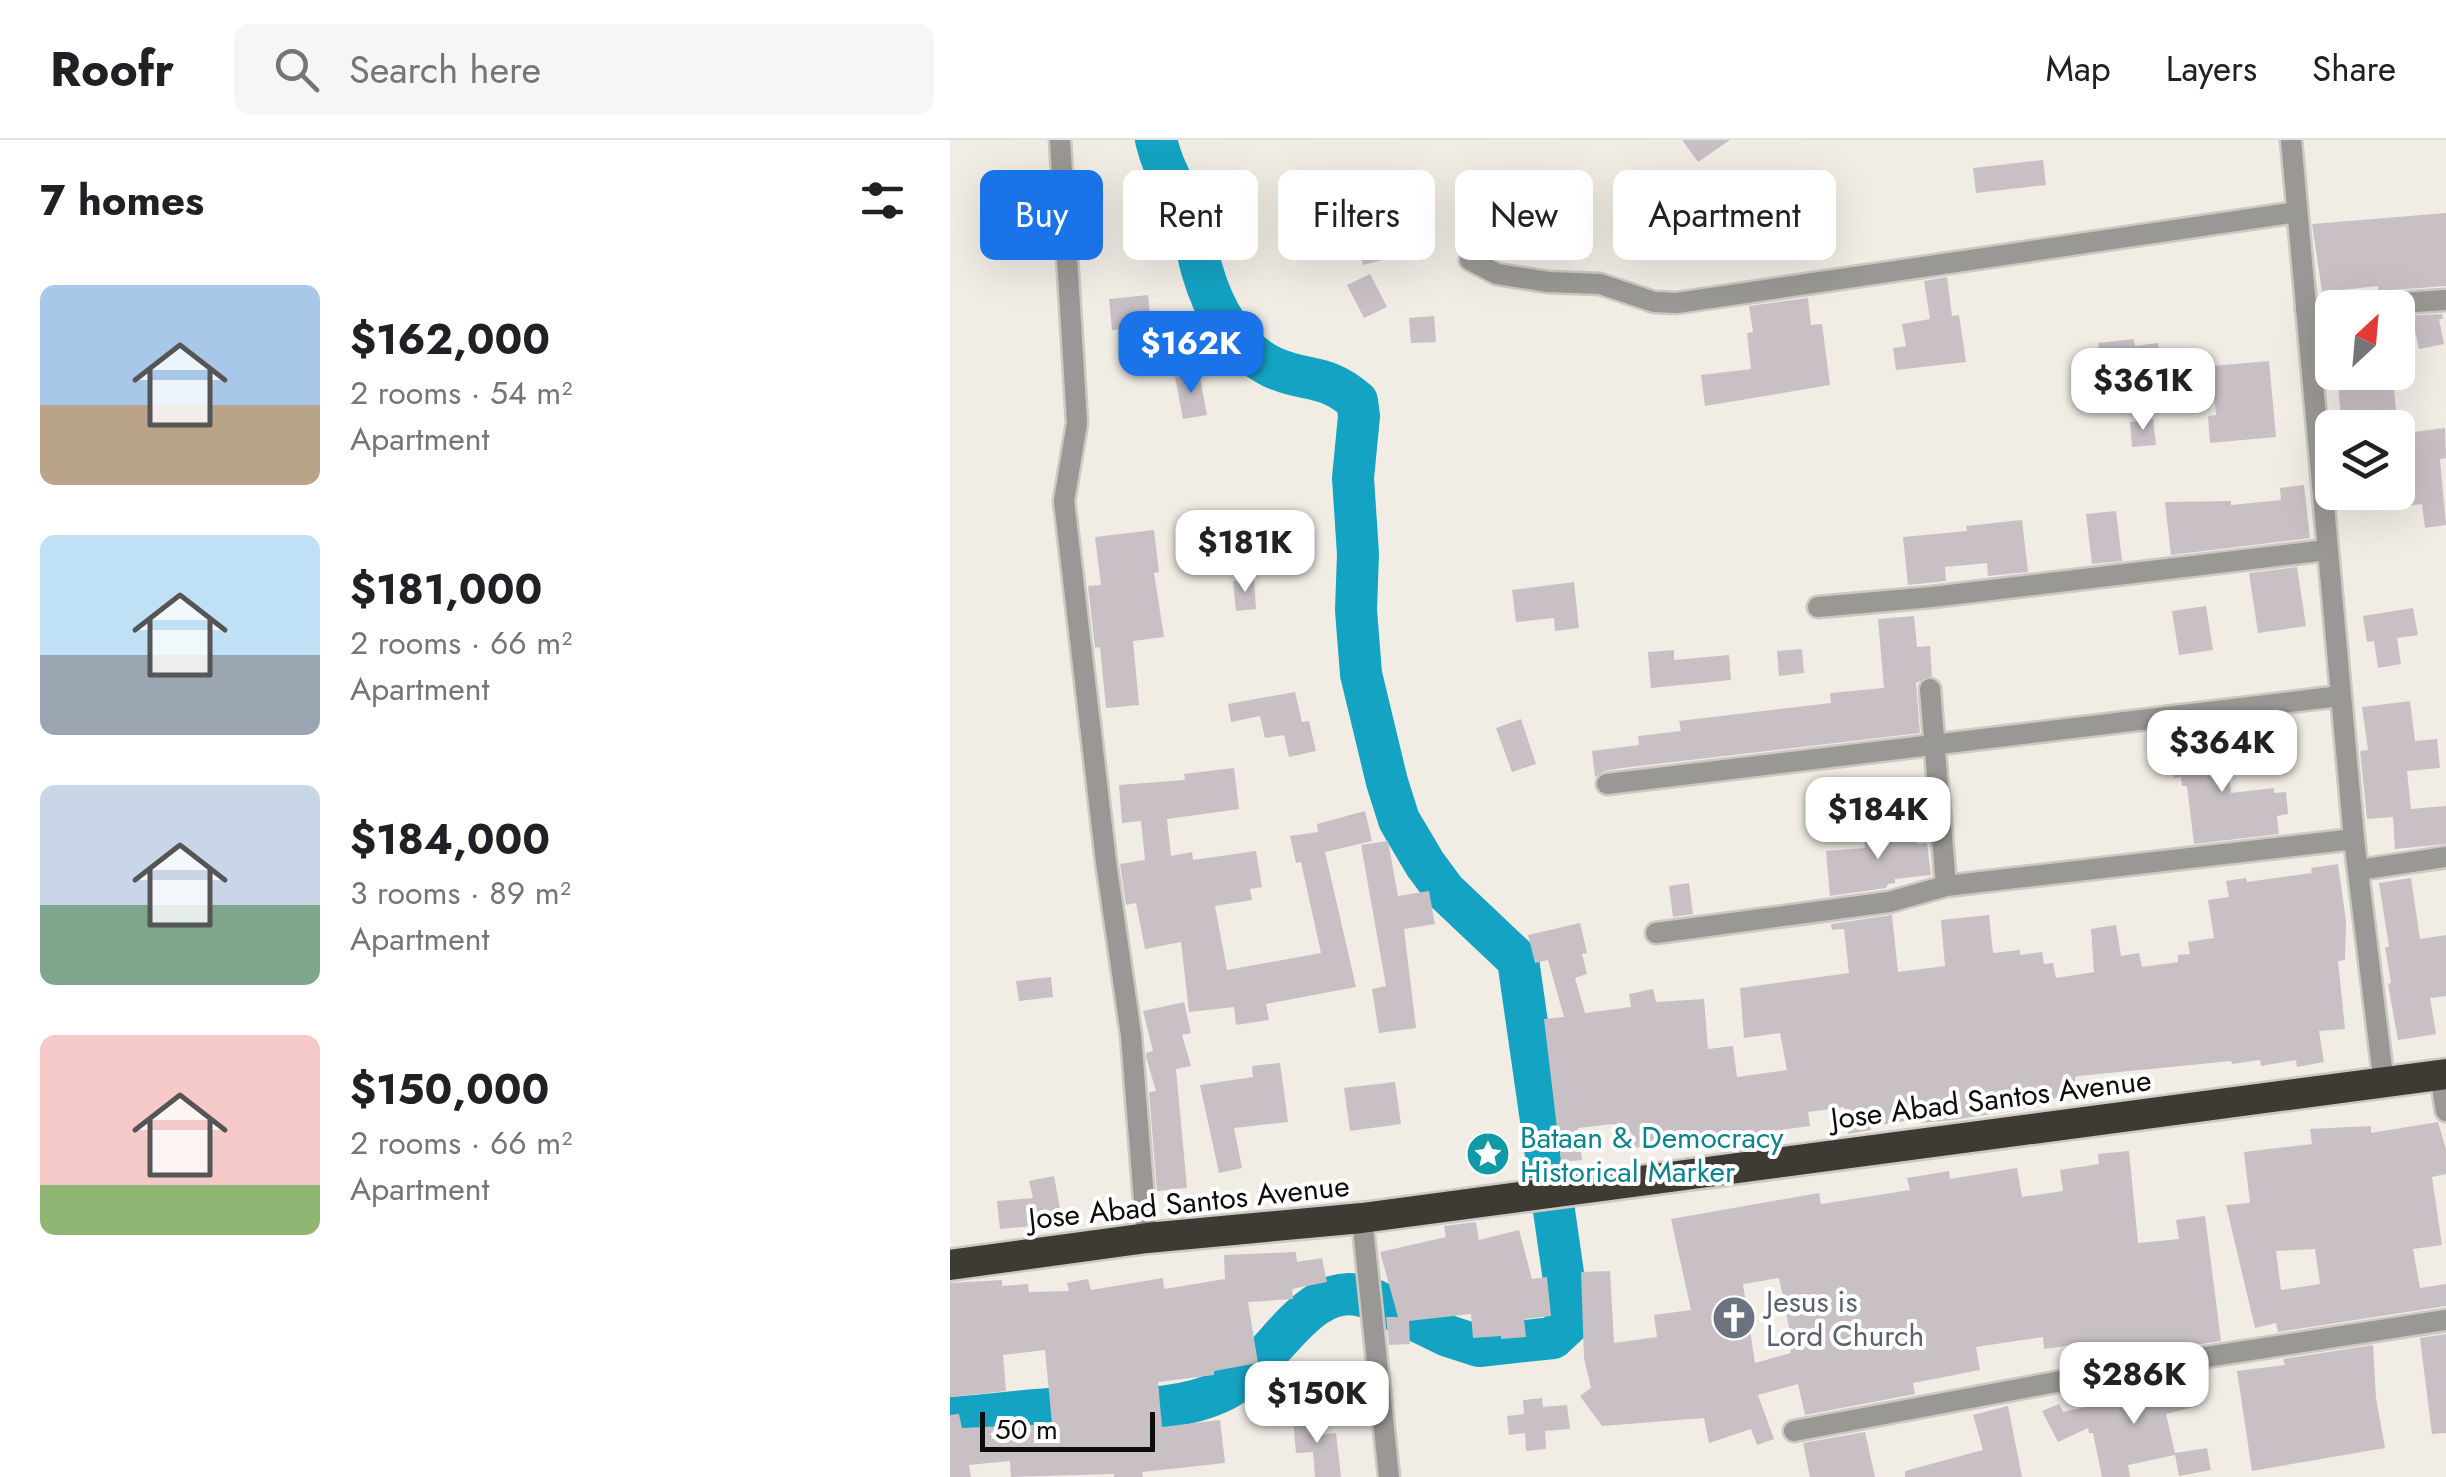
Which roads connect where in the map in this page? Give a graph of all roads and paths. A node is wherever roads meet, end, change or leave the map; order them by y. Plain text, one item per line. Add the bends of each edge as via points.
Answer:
1 (1060, 140) edge
2 (2291, 140) edge
3 (2297, 212) junction
4 (1470, 260) dead end
5 (2446, 300) edge
6 (2306, 309) junction
7 (2327, 550) junction
8 (1818, 608) dead end
9 (1930, 690) dead end
10 (2340, 696) junction
11 (1933, 746) junction
12 (1607, 784) dead end
13 (2354, 838) junction
14 (2446, 857) edge
15 (2359, 870) junction
16 (1946, 886) junction
17 (1656, 933) dead end
18 (2443, 1075) edge
19 (2384, 1084) junction
20 (2446, 1111) edge
21 (1362, 1218) junction
22 (1147, 1238) junction
23 (950, 1265) edge
24 (2446, 1320) edge
25 (1794, 1431) dead end
26 (1389, 1477) edge

1 - 22 street via 1077,422 1064,501 1131,1035
2 - 3 street
3 - 4 street via 1676,303 1600,284 1497,274
3 - 6 street
5 - 6 street
6 - 7 street
7 - 8 street
7 - 10 street
9 - 11 street
10 - 11 street
10 - 13 street
11 - 12 street
11 - 16 street
13 - 15 street
13 - 16 street
14 - 15 street
15 - 19 street
16 - 17 street via 1889,902
18 - 19 highway, Jose Abad Santos Avenue
18 - 20 street
19 - 21 highway, Jose Abad Santos Avenue
21 - 22 highway, Jose Abad Santos Avenue
21 - 26 street
22 - 23 highway, Jose Abad Santos Avenue
24 - 25 street via 2114,1371

